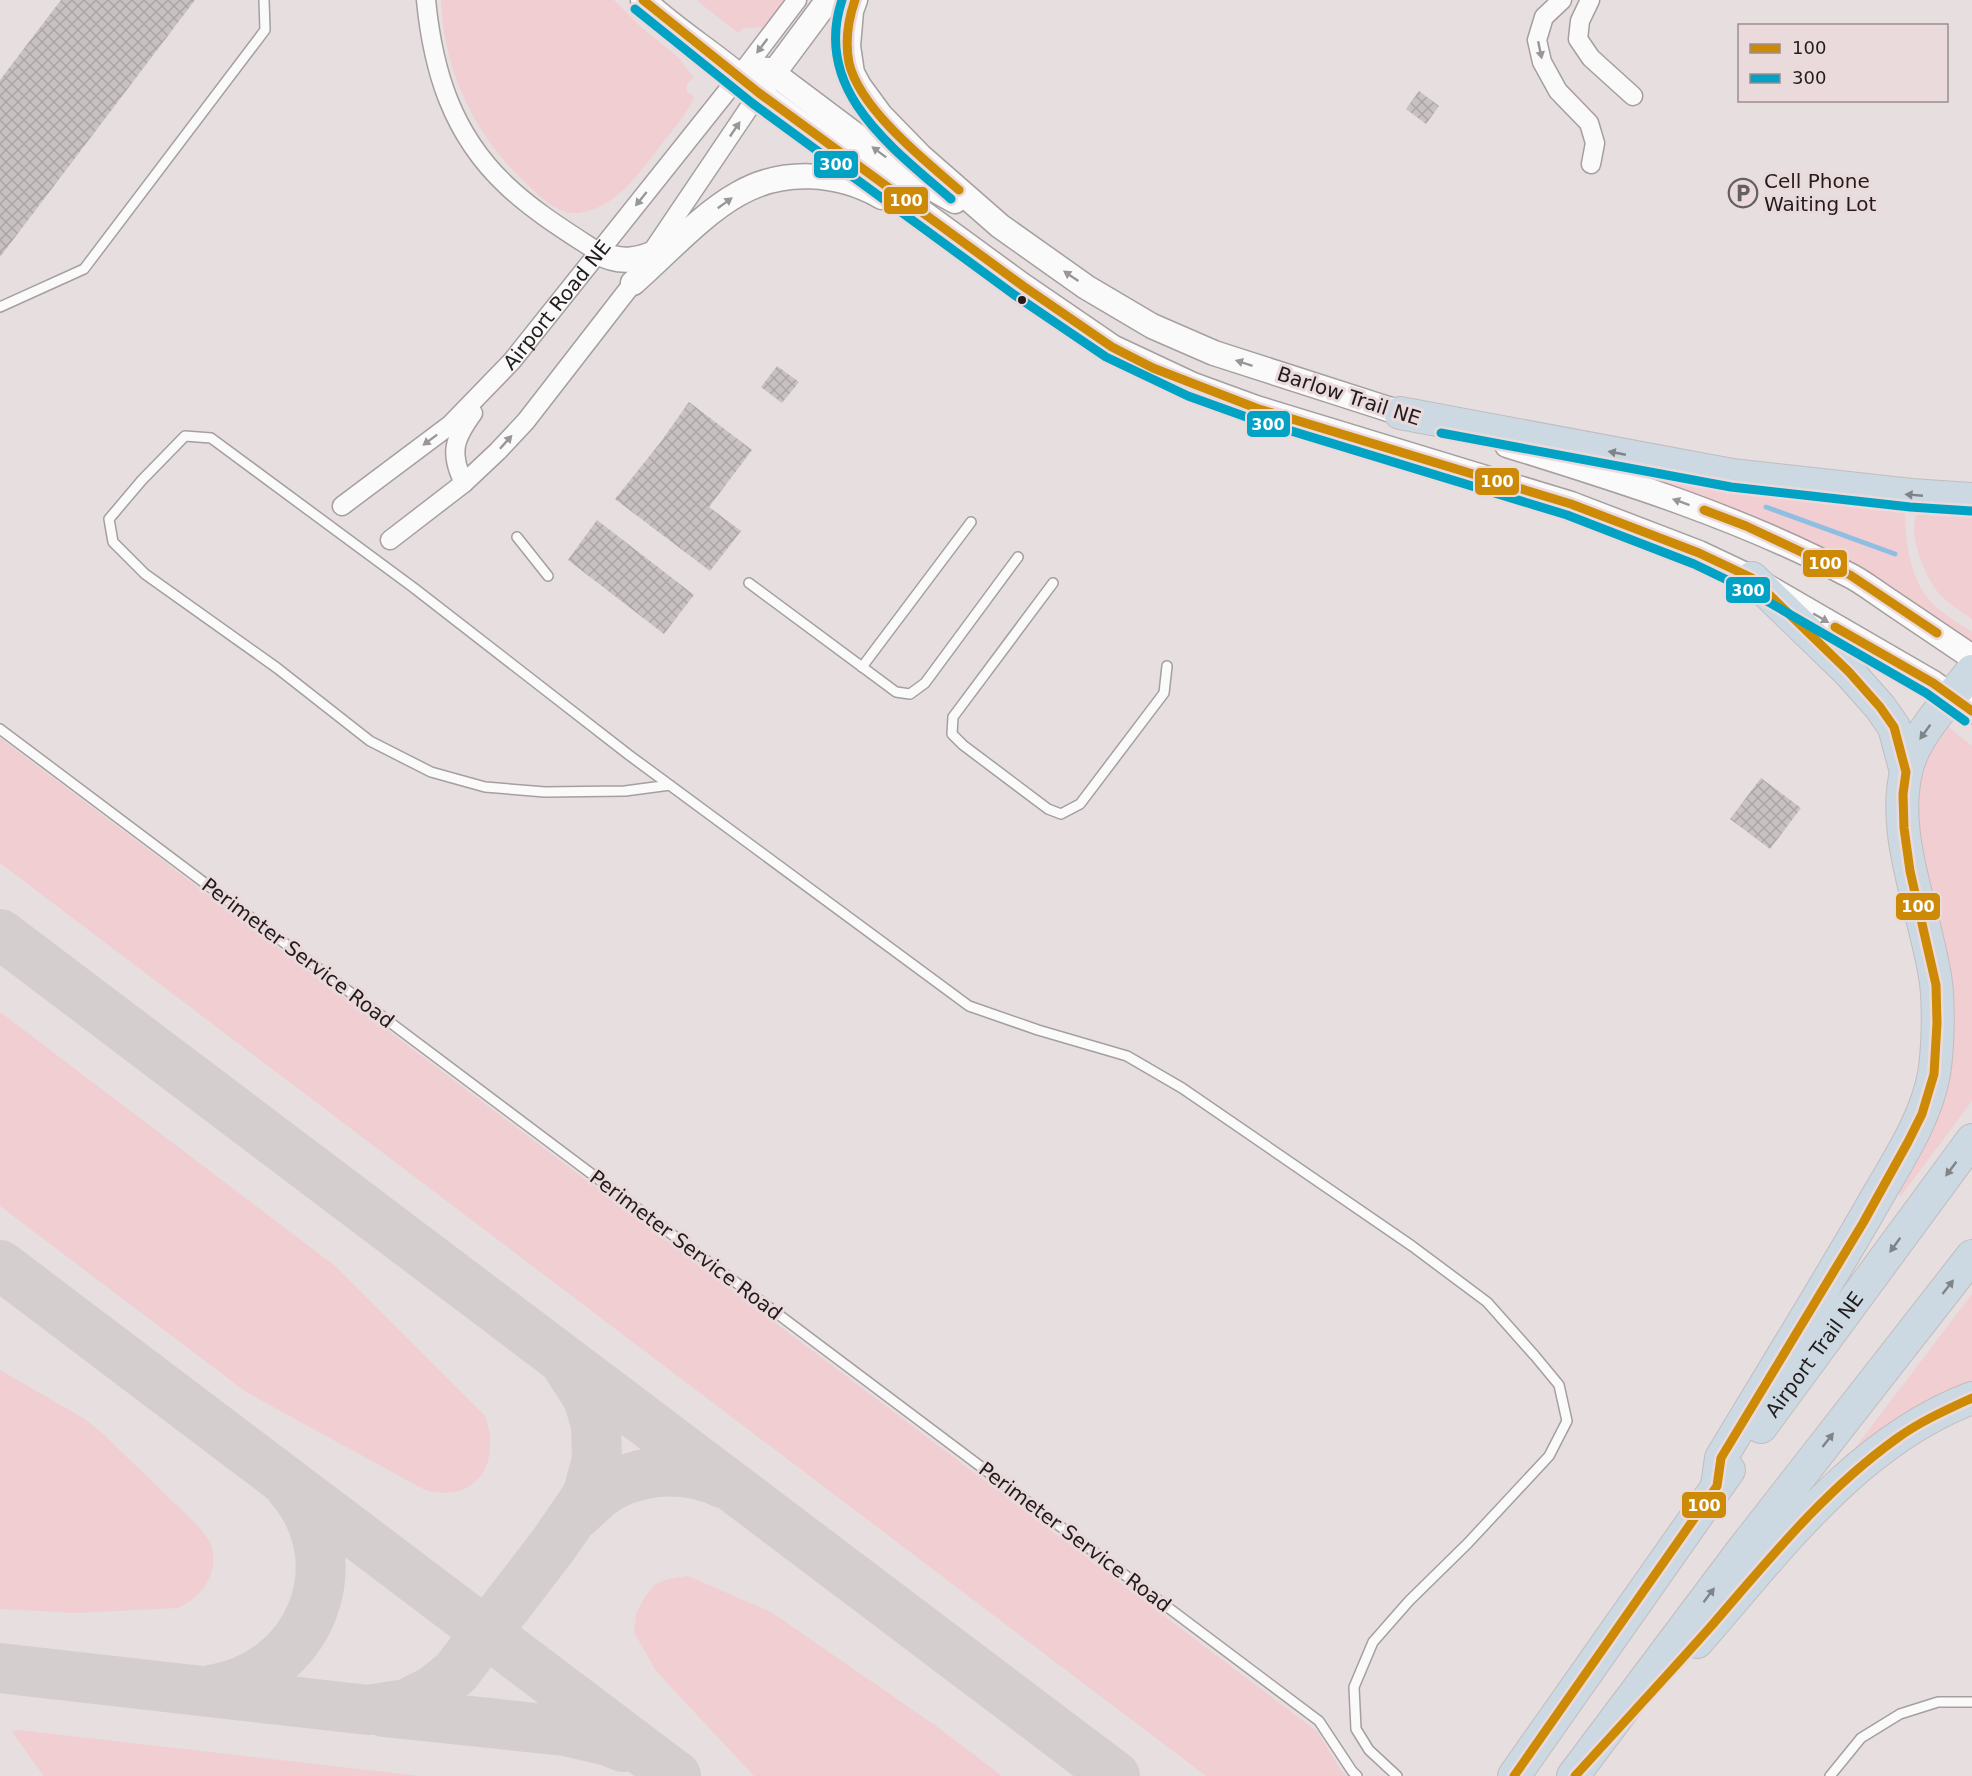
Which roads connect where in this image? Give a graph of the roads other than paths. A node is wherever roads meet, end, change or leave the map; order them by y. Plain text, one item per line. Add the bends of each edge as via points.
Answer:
1 (264, 0) edge
2 (426, 0) edge
3 (643, 0) edge
4 (797, 0) edge
5 (828, 0) edge
6 (855, 0) edge
7 (1562, 0) edge
8 (1590, 0) edge
9 (773, 73) junction
10 (740, 75) junction
11 (759, 93) junction
12 (1633, 96) dead end
13 (1591, 164) dead end
14 (698, 224) junction
15 (1000, 226) junction
16 (958, 240) junction
17 (598, 252) junction
18 (649, 256) junction
19 (633, 283) junction
20 (0, 307) edge
21 (512, 361) junction
22 (1400, 413) junction
23 (464, 483) junction
24 (1972, 499) edge
25 (342, 506) dead end
26 (971, 522) dead end
27 (517, 537) dead end
28 (390, 540) dead end
29 (1018, 557) dead end
30 (548, 576) dead end
31 (1752, 579) junction
32 (749, 583) dead end
33 (1053, 583) dead end
34 (1972, 657) edge
35 (1167, 666) dead end
36 (862, 667) junction
37 (1972, 671) edge
38 (1962, 704) edge
39 (0, 729) edge
40 (1906, 772) junction
41 (670, 785) junction
42 (1972, 1140) edge
43 (1972, 1256) edge
44 (1972, 1398) edge
45 (1717, 1486) junction
46 (1972, 1702) edge
47 (1357, 1776) edge
48 (1397, 1776) edge
49 (1514, 1776) edge
50 (1574, 1776) edge
51 (1830, 1776) edge

1 - 20 lane via 265,30 84,269
2 - 17 street via 430,37 444,92 472,144 506,185
3 - 10 main road
4 -> 10 street, Airport Road NE
5 - 9 main road
6 - 15 main road, Barlow Trail NE via 848,46 852,73 859,86 881,116 920,156
7 -> 13 street via 1544,17 1537,40 1542,62 1558,91 1589,123 1595,142
8 - 12 street via 1580,21 1578,39 1591,58
9 - 10 main road via 759,69
9 - 11 main road
15 -> 9 main road via 910,176
10 - 11 main road
10 -> 17 street, Airport Road NE
11 - 16 main road, Barlow Trail NE
18 -> 11 street
14 -> 16 main road via 737,194 756,185 812,176 864,187
14 - 18 main road
14 - 19 main road
22 -> 15 main road, Barlow Trail NE via 1214,353 1152,326 1086,287
16 - 31 main road, Barlow Trail NE via 1112,347 1153,368 1256,408 1571,504 1699,553
17 - 18 main road via 616,260
17 - 21 street, Airport Road NE
18 - 19 street
23 -> 19 street via 526,421
21 - 23 street via 457,440 454,457
21 -> 25 street, Airport Road NE via 450,425
24 -> 22 highway via 1732,475
34 -> 22 main road, Barlow Trail NE via 1850,575 1746,526 1612,477
23 - 28 street
26 - 36 lane
27 - 30 lane
29 - 36 lane via 925,683 910,694 896,692
31 -> 38 main road, Barlow Trail NE
31 - 40 highway via 1880,706 1894,728
32 - 36 lane
33 - 35 lane via 953,717 952,734 1048,809 1061,814 1080,804 1164,693
37 - 38 highway
38 -> 40 highway via 1921,736
39 - 47 lane, Perimeter Service Road via 1319,1721
40 - 45 highway via 1904,828 1910,871 1936,985 1934,1074 1922,1114 1908,1142 1721,1458
41 - 41 lane via 211,438 185,436 109,519 112,542 145,574 277,668 370,741 431,772 485,787 546,792
41 - 48 lane via 969,1006 1127,1056 1269,1146 1487,1302 1559,1384 1567,1421 1549,1456 1373,1642 1354,1687 1356,1729 1369,1750
42 -> 45 highway, Airport Trail NE
50 -> 43 highway via 1741,1552
44 - 50 highway via 1908,1430 1855,1470 1802,1522
45 - 49 highway, Airport Trail NE
46 - 51 lane via 1938,1702 1900,1714 1861,1738

